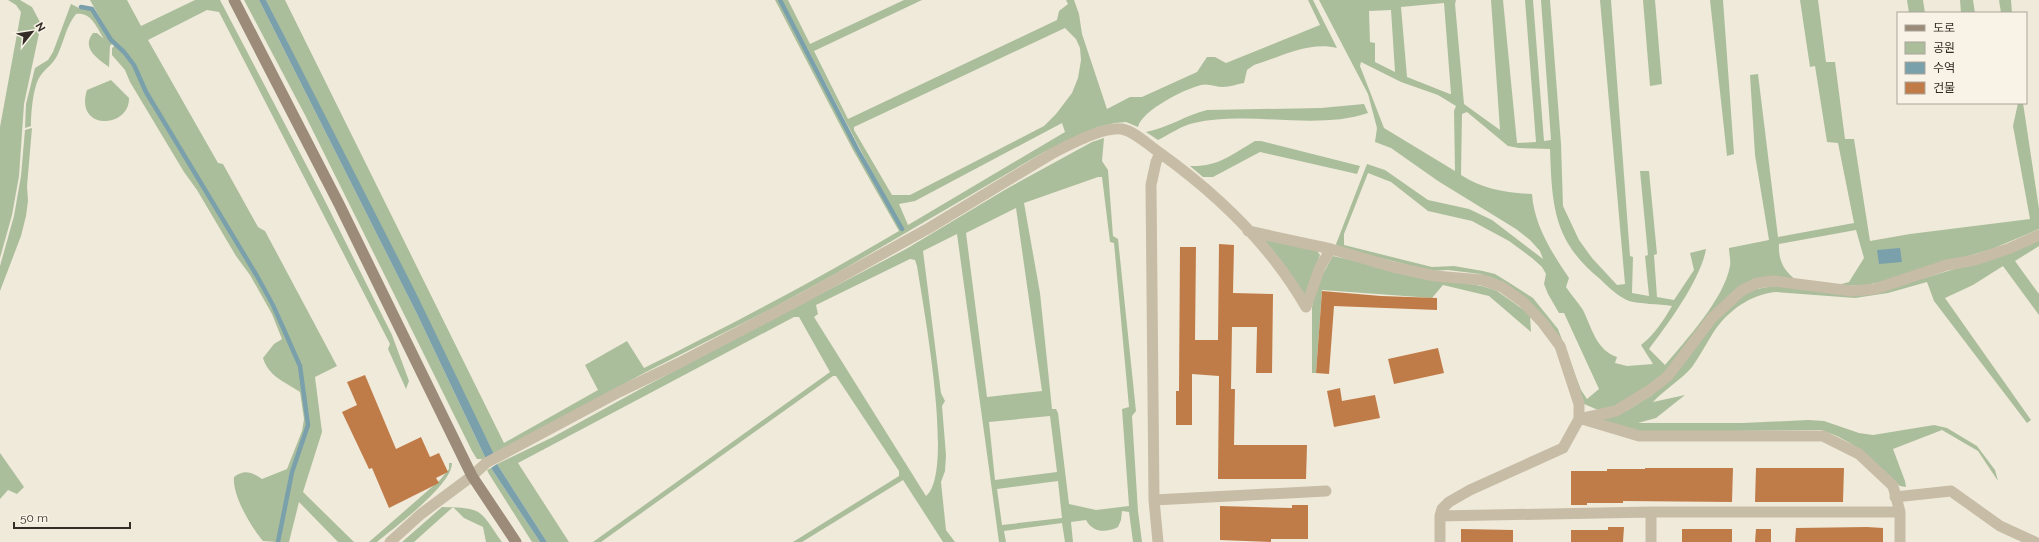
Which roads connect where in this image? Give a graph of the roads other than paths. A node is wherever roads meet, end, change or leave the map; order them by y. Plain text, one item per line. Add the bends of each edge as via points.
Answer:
1 (234, 0) edge
2 (1160, 153) junction
3 (1248, 231) junction
4 (2039, 235) edge
5 (1331, 249) junction
6 (1579, 419) junction
7 (472, 476) junction
8 (1326, 491) dead end
9 (1895, 497) junction
10 (1154, 500) junction
11 (1651, 512) junction
12 (1900, 512) junction
13 (1440, 516) junction
14 (390, 542) edge
15 (516, 542) edge
16 (1158, 542) edge
17 (1440, 542) edge
18 (1651, 542) edge
19 (1900, 542) edge
20 (2036, 542) edge

1 - 7 main road via 339,204
2 - 3 street via 1227,207
2 - 7 street via 1122,129 1113,129 1053,153 885,253 724,340 619,392 486,463
2 - 10 street via 1151,185
3 - 5 street
3 - 5 street via 1276,263 1306,307 1320,267
4 - 6 street via 1975,260 1947,266 1875,289 1852,291 1774,281 1757,283 1741,291 1721,310 1668,376 1650,390 1616,411
5 - 6 street via 1392,267 1434,276 1482,280 1502,287 1523,302 1560,346 1579,404
6 - 9 street via 1639,436 1822,436 1859,454 1893,486
6 - 13 street via 1563,448 1470,490 1449,502 1442,509
7 - 14 street via 421,514
7 - 15 main road
8 - 10 street
9 - 12 street
9 - 20 street via 1951,491 2000,526
10 - 16 street
11 - 12 street
11 - 13 street
11 - 18 street
12 - 19 street
13 - 17 street

